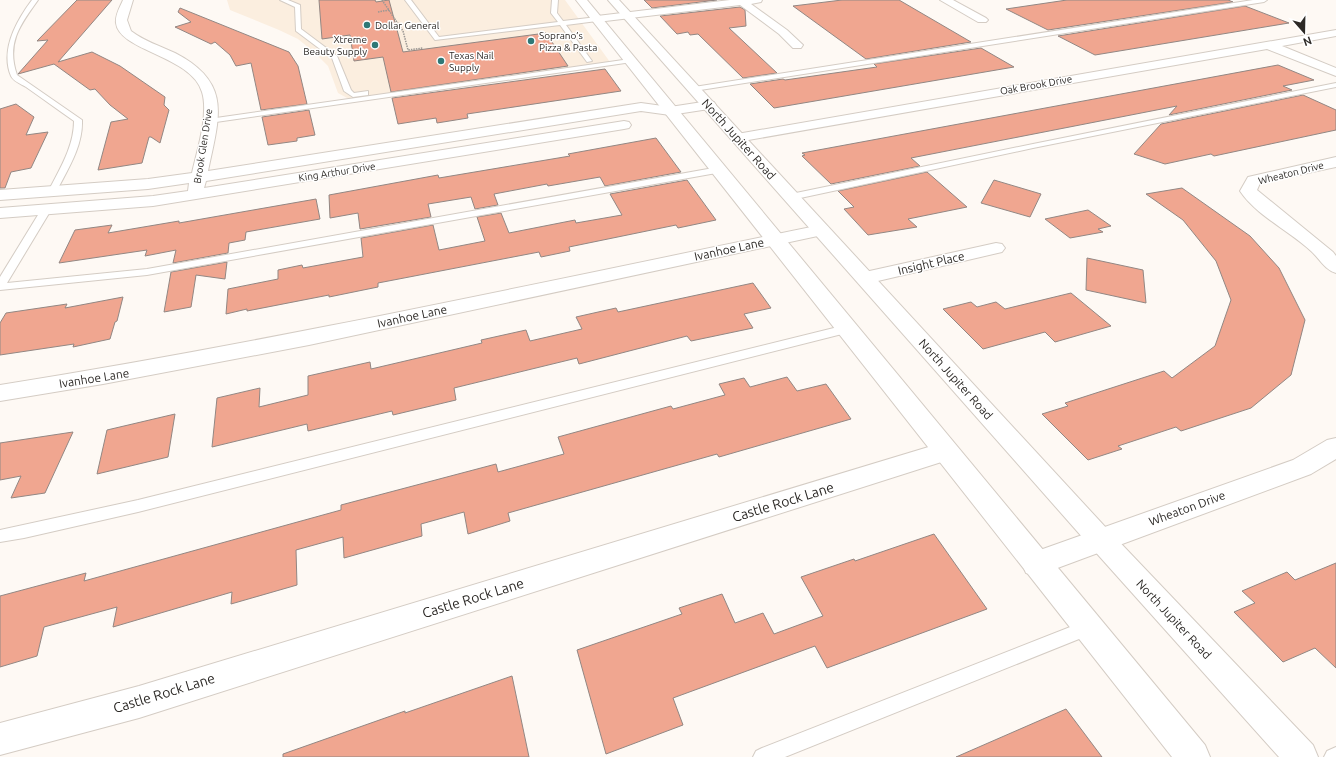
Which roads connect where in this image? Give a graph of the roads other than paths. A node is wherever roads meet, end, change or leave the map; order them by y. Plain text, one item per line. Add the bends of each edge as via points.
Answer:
1 (35, 0) edge
2 (128, 0) edge
3 (283, 0) edge
4 (408, 0) edge
5 (555, 0) edge
6 (581, 0) edge
7 (613, 0) edge
8 (757, 0) edge
9 (945, 0) edge
10 (1264, 0) edge
11 (1249, 1) edge
12 (742, 2) junction
13 (628, 16) junction
14 (597, 19) junction
15 (982, 20) dead end
16 (562, 23) junction
17 (1336, 33) edge
18 (797, 45) dead end
19 (1268, 45) junction
20 (3, 52) edge
21 (621, 56) junction
22 (589, 61) junction
23 (1336, 72) edge
24 (1336, 85) edge
25 (694, 89) junction
26 (709, 105) junction
27 (670, 111) junction
28 (209, 121) junction
29 (737, 138) junction
30 (1336, 162) edge
31 (719, 170) junction
32 (199, 177) junction
33 (52, 192) junction
34 (195, 194) junction
35 (0, 196) edge
36 (791, 197) junction
37 (46, 210) junction
38 (0, 213) edge
39 (821, 230) junction
40 (775, 240) junction
41 (996, 248) dead end
42 (1336, 267) edge
43 (865, 278) junction
44 (0, 287) edge
45 (846, 329) junction
46 (0, 393) edge
47 (1336, 447) edge
48 (945, 451) junction
49 (0, 536) edge
50 (1100, 539) junction
51 (1036, 564) junction
52 (1088, 628) junction
53 (0, 739) edge
54 (762, 757) edge
55 (1193, 757) edge
56 (1301, 757) edge

1 - 20 lane via 18,22
2 - 28 street, Brook Glen Drive via 122,13 122,24 126,32 186,64 201,80 209,91
3 - 22 lane via 298,6 298,30 335,57 348,91 353,95
4 - 16 lane via 437,39
5 - 16 lane via 554,13
6 - 14 street
7 - 13 street, North Jupiter Road
8 - 12 street
9 - 15 street
10 - 11 lane
11 - 25 lane
12 - 13 street
12 - 18 street
13 - 14 street
13 - 25 street, North Jupiter Road
14 - 16 lane
14 - 21 street
16 - 22 lane
17 - 19 street, Oak Brook Drive
19 - 23 street
19 - 29 street, Oak Brook Drive
20 - 33 lane via 14,76 78,120 79,128 70,156
21 - 22 lane
21 - 27 street
21 - 28 lane
24 - 36 lane
25 - 26 street, North Jupiter Road
26 - 27 street, King Arthur Drive
26 - 29 street, North Jupiter Road
27 - 31 street
27 - 32 street, King Arthur Drive via 641,107
27 - 34 street, King Arthur Drive via 650,121 639,123
28 - 32 street, Brook Glen Drive
29 - 36 street, North Jupiter Road
30 - 42 street, Wheaton Drive via 1254,180 1248,191 1259,203 1304,235
31 - 40 street
31 - 44 lane via 147,272
32 - 33 street, King Arthur Drive
32 - 34 street, Brook Glen Drive
33 - 35 street, King Arthur Drive
34 - 37 street, King Arthur Drive via 153,201
36 - 39 street, North Jupiter Road
37 - 38 street, King Arthur Drive
37 - 44 lane
39 - 40 street, Ivanhoe Lane
39 - 43 street, North Jupiter Road
40 - 45 street
40 - 46 street, Ivanhoe Lane via 232,354
41 - 43 street, Insight Place
43 - 50 street, North Jupiter Road
45 - 48 street
45 - 49 lane via 146,504
47 - 50 street, Wheaton Drive via 1302,467
48 - 51 street
48 - 53 street, Castle Rock Lane via 139,702
50 - 51 street, Wheaton Drive
50 - 56 street, North Jupiter Road
51 - 52 street
52 - 54 lane
52 - 55 street

